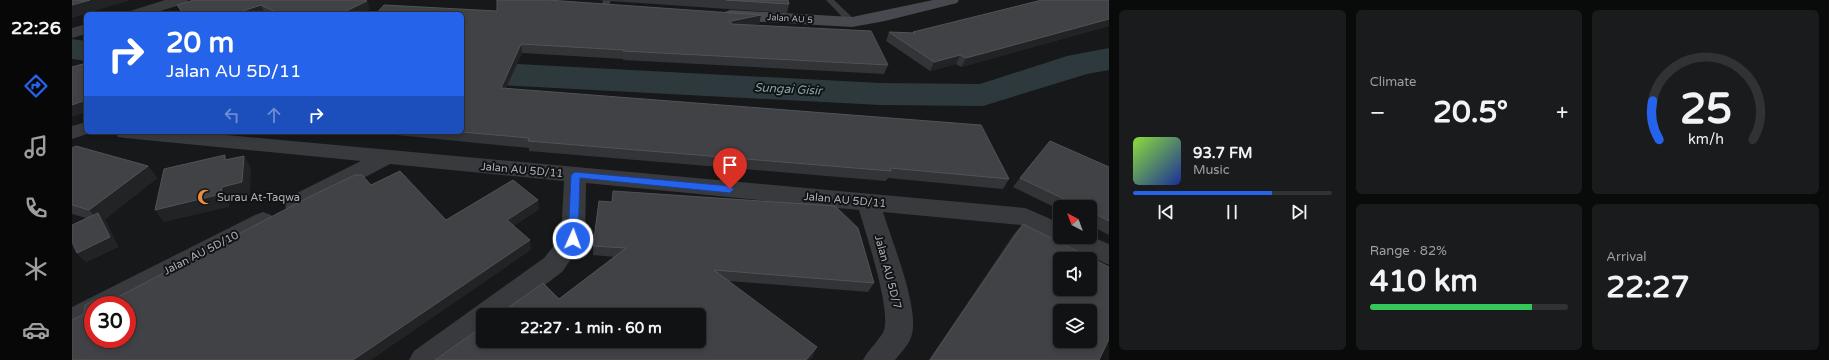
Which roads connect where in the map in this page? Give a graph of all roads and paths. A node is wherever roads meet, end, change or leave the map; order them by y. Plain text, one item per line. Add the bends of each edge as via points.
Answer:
1 (830, 0) edge
2 (952, 0) edge
3 (175, 1) edge
4 (606, 3) edge
5 (590, 6) edge
6 (621, 8) edge
7 (141, 12) edge
8 (714, 14) edge
9 (852, 22) junction
10 (84, 30) edge
11 (72, 33) edge
12 (146, 134) edge
13 (387, 157) junction
14 (575, 175) junction
15 (868, 203) junction
16 (1053, 230) edge
17 (1084, 244) edge
18 (1109, 255) edge
19 (118, 296) edge
20 (495, 308) edge
21 (84, 314) edge
22 (72, 320) edge
23 (476, 322) edge
24 (424, 360) edge
25 (878, 360) edge

1 - 9 lane
2 - 9 main road, Jalan AU 5
3 - 7 street
4 - 5 main road
4 - 6 main road
8 - 9 main road, Jalan AU 5
10 - 11 street
12 - 13 street, Jalan AU 5D/11
13 - 14 street, Jalan AU 5D/11
13 - 19 street, Jalan AU 5D/10
14 - 15 street, Jalan AU 5D/11
14 - 20 street via 573,239 554,265
15 - 16 street, Jalan AU 5D/11 via 1025,218
15 - 25 street, Jalan AU 5D/7 via 899,307 898,334
17 - 18 street
21 - 22 street
23 - 24 street

